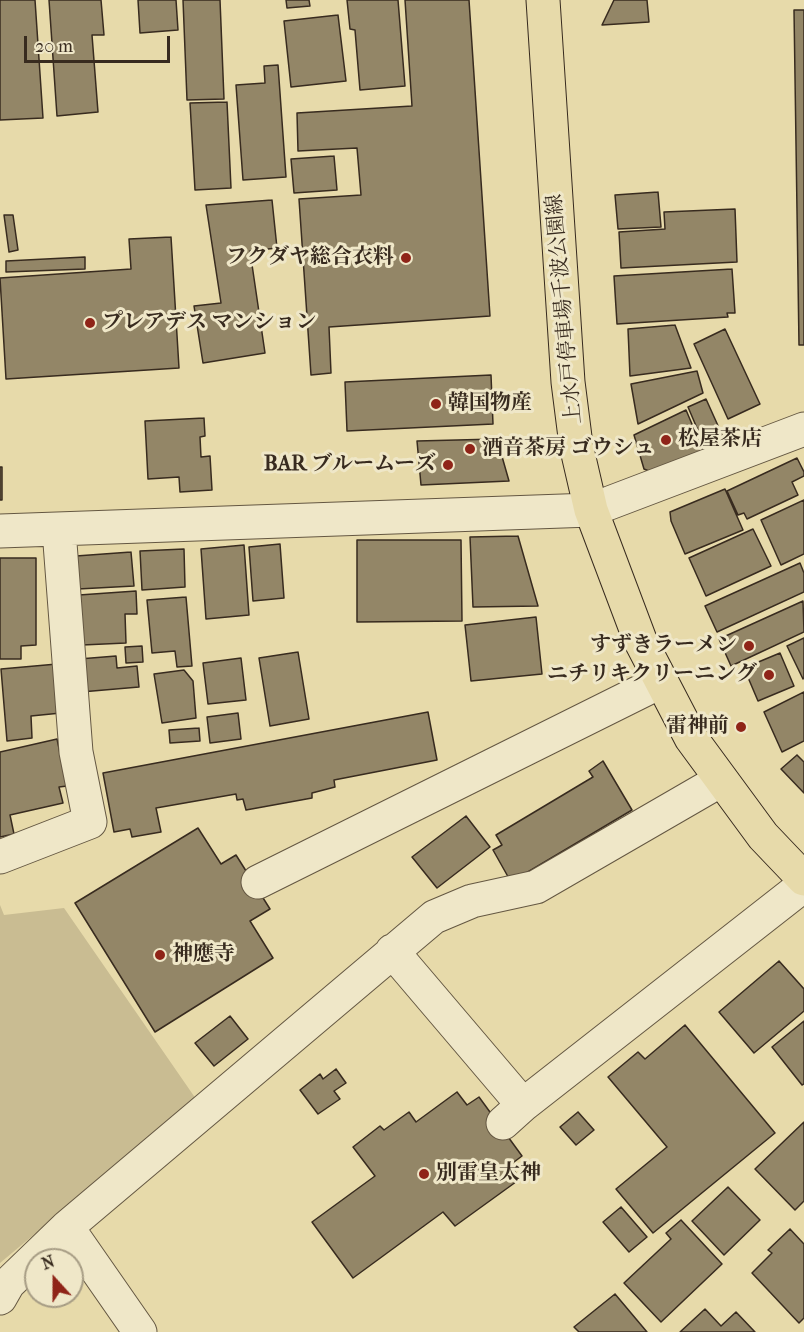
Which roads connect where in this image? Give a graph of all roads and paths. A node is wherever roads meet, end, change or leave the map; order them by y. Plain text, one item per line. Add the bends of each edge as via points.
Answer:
1 (543, 0) edge
2 (804, 429) edge
3 (591, 510) junction
4 (59, 530) junction
5 (0, 531) edge
6 (660, 682) junction
7 (720, 780) junction
8 (0, 857) edge
9 (804, 879) edge
10 (258, 882) dead end
11 (804, 885) edge
12 (392, 951) junction
13 (66, 1227) junction
14 (0, 1298) edge
15 (140, 1332) edge

1 - 3 main road, 上水戸停車場千波公園線 via 568,382 576,445
2 - 3 street
3 - 4 street
3 - 6 main road, 上水戸停車場千波公園線
4 - 5 street
4 - 8 street via 76,752 90,822
6 - 7 main road, 上水戸停車場千波公園線
6 - 10 street
7 - 9 main road, 上水戸停車場千波公園線 via 763,836
7 - 12 street via 536,887 472,901 434,916
11 - 12 street via 513,1114
12 - 13 street
13 - 14 street via 8,1284
13 - 15 street

